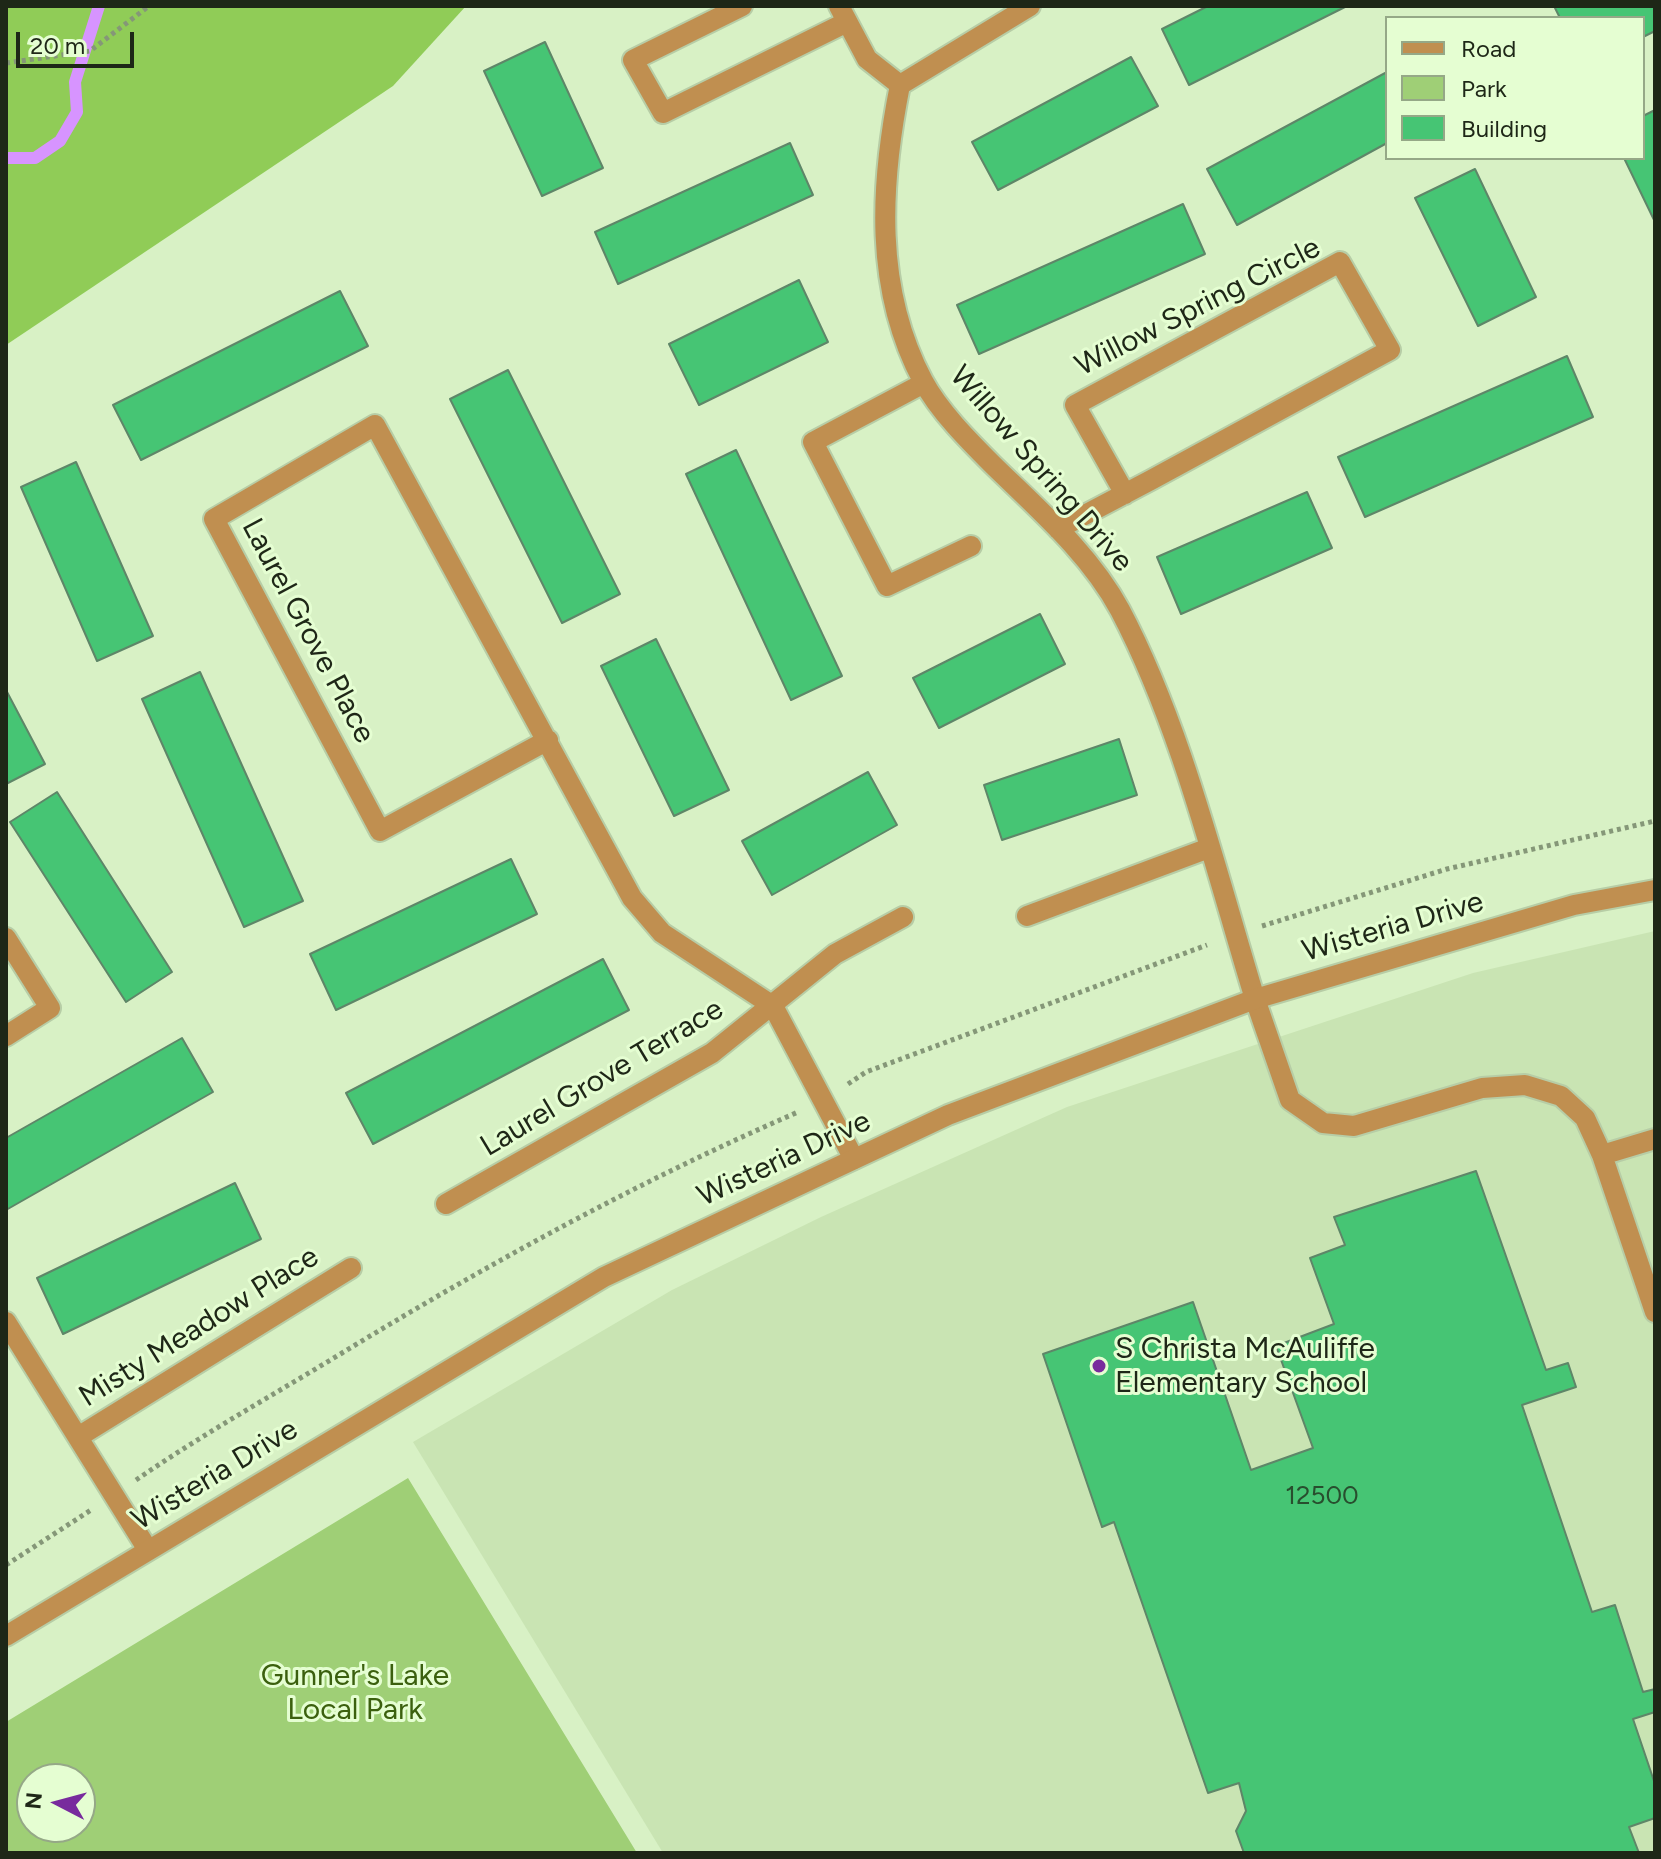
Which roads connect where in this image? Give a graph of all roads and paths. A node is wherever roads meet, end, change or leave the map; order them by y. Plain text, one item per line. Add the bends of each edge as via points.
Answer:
1 (149, 6) edge
2 (742, 6) edge
3 (1030, 6) edge
4 (1001, 13) edge
5 (843, 14) edge
6 (6, 63) edge
7 (900, 85) junction
8 (924, 383) junction
9 (1125, 494) junction
10 (1058, 529) junction
11 (971, 546) dead end
12 (548, 740) junction
13 (1209, 848) junction
14 (1655, 890) edge
15 (1027, 916) dead end
16 (903, 917) dead end
17 (6, 938) edge
18 (1255, 999) junction
19 (773, 1006) junction
20 (6, 1036) edge
21 (1655, 1139) edge
22 (1602, 1155) junction
23 (854, 1159) junction
24 (446, 1204) dead end
25 (351, 1268) dead end
26 (1655, 1312) edge
27 (6, 1322) edge
28 (78, 1437) junction
29 (148, 1550) junction
30 (6, 1636) edge

1 - 6 path via 90,51
2 - 5 street via 633,60 663,113
3 - 4 street
4 - 7 street
5 - 7 street via 867,59
7 - 8 street, Willow Spring Drive via 886,155 884,224 894,310
8 - 10 street, Willow Spring Drive via 965,435
8 - 11 street via 813,442 887,586
9 - 9 street, Willow Spring Circle via 1390,350 1340,262 1075,405
9 - 10 street, Willow Spring Circle
10 - 13 street, Willow Spring Drive via 1120,610 1154,685
12 - 12 street, Laurel Grove Place via 375,425 214,519 380,831
12 - 19 street, Laurel Grove Place via 632,898 662,933
13 - 15 street
13 - 18 street, Willow Spring Drive
14 - 18 street, Wisteria Drive via 1574,905
16 - 19 street, Laurel Grove Terrace via 835,954
17 - 20 street via 50,1008
18 - 22 street, Willow Spring Drive via 1290,1100 1323,1123 1354,1126 1482,1088 1525,1085 1561,1096 1585,1118
18 - 23 street, Wisteria Drive via 948,1115
19 - 23 street, Laurel Grove Place
19 - 24 street, Laurel Grove Terrace via 712,1053
21 - 22 street
22 - 26 street, Willow Spring Drive
23 - 29 street, Wisteria Drive via 604,1277
25 - 28 street, Misty Meadow Place
27 - 28 street
28 - 29 street
29 - 30 street, Wisteria Drive

